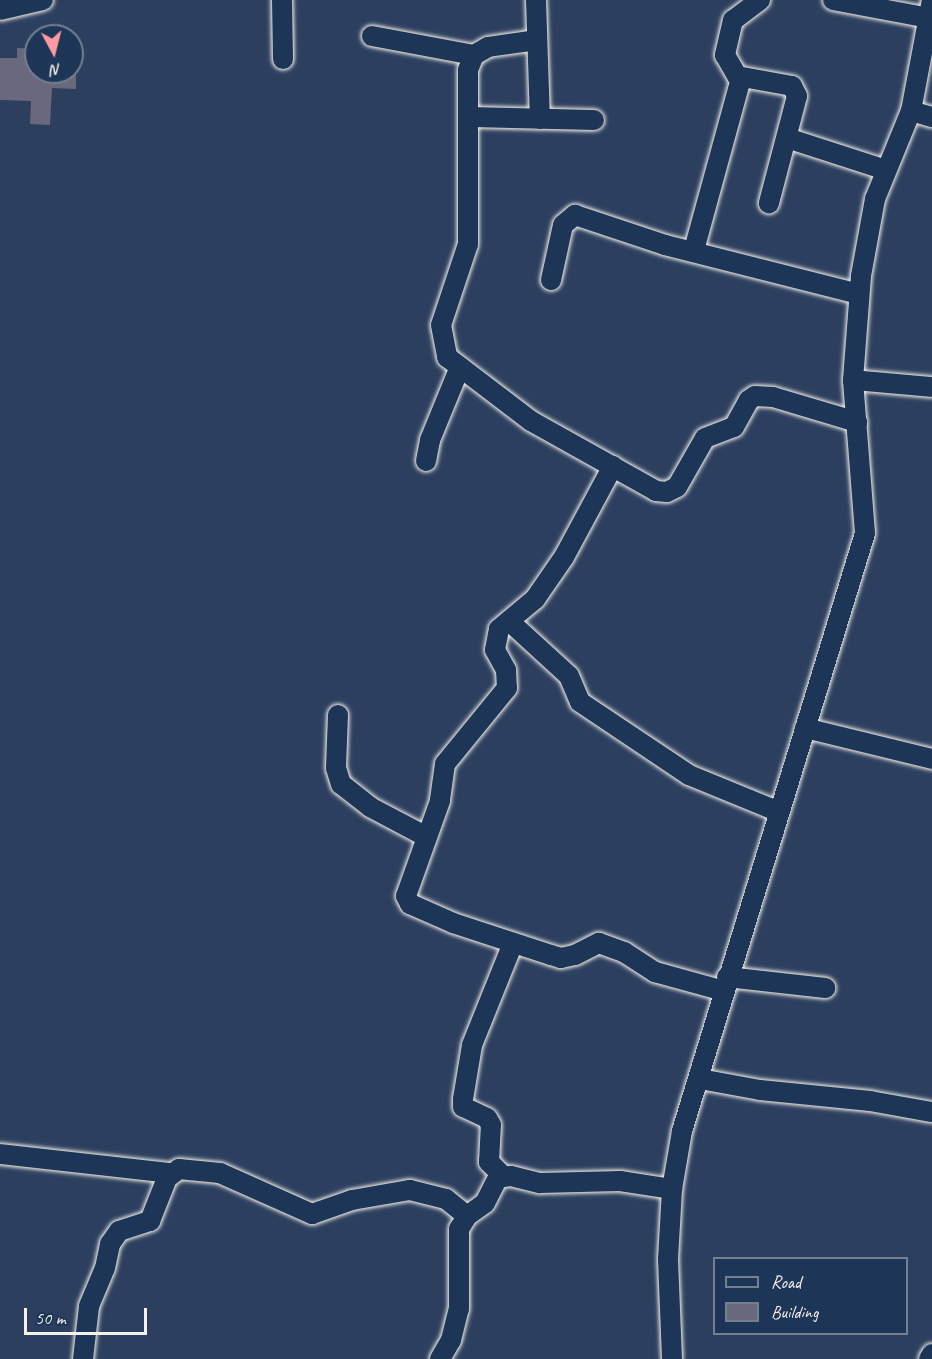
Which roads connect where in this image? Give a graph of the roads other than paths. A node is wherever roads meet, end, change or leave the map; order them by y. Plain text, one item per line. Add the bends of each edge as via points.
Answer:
1 (43, 0) edge
2 (282, 0) edge
3 (536, 0) edge
4 (760, 0) edge
5 (833, 0) edge
6 (931, 9) edge
7 (0, 10) edge
8 (372, 36) dead end
9 (537, 39) junction
10 (474, 56) junction
11 (283, 59) dead end
12 (741, 78) junction
13 (911, 111) junction
14 (470, 117) junction
15 (932, 117) edge
16 (540, 119) junction
17 (594, 120) dead end
18 (787, 138) junction
19 (886, 170) junction
20 (769, 203) dead end
21 (694, 250) junction
22 (551, 280) dead end
23 (859, 294) junction
24 (460, 367) junction
25 (853, 380) junction
26 (932, 387) edge
27 (857, 422) junction
28 (426, 462) dead end
29 (613, 466) junction
30 (509, 621) junction
31 (338, 715) dead end
32 (805, 728) junction
33 (932, 759) edge
34 (777, 811) junction
35 (427, 837) junction
36 (513, 943) junction
37 (725, 984) junction
38 (825, 988) dead end
39 (700, 1079) junction
40 (932, 1112) edge
41 (0, 1154) edge
42 (170, 1173) junction
43 (503, 1176) junction
44 (672, 1189) junction
45 (467, 1216) junction
46 (932, 1354) edge
47 (83, 1359) edge
48 (440, 1359) edge
49 (672, 1359) edge
50 (929, 1359) edge

1 - 7 street
2 - 11 street
3 - 9 street
4 - 12 street via 733,20 728,38 725,55
5 - 6 street
6 - 13 street
8 - 10 street
9 - 10 street via 488,47
9 - 16 street
10 - 14 street via 468,70
12 - 18 street via 792,86 797,96
12 - 21 street
13 - 15 street
13 - 19 street
14 - 16 street
14 - 24 street via 467,255 441,325 447,357
16 - 17 street
18 - 19 street
18 - 20 street
19 - 23 street via 867,230
21 - 22 street via 665,245 575,215 563,225
21 - 23 street
23 - 25 street
24 - 28 street via 430,440
24 - 29 street via 531,421
25 - 26 street
25 - 27 street
27 - 29 street via 755,396 748,400 734,427 705,438 676,487 667,492 656,491
27 - 32 street via 865,533
29 - 30 street via 564,557 535,599
30 - 34 street via 569,676 580,702 689,774
30 - 35 street via 499,629 495,650 506,670 507,688 445,764 440,801
31 - 35 street via 336,768 341,784 370,807
32 - 33 street
32 - 34 street
34 - 37 street
35 - 36 street via 406,890 410,904
36 - 37 street via 561,958 599,943 624,952 655,972
36 - 43 street via 472,1045 463,1099 463,1107 487,1118 491,1125 489,1162
37 - 38 street
37 - 39 street
39 - 40 street
39 - 44 street via 682,1131
41 - 42 street
42 - 45 street via 204,1169 220,1173 312,1214 352,1200 410,1190 446,1199
42 - 47 street via 150,1221 119,1231 110,1244 89,1306
43 - 44 street via 540,1183 620,1181
43 - 45 street via 485,1203
44 - 49 street via 668,1259
45 - 48 street via 459,1230 459,1309 451,1340
46 - 50 street

